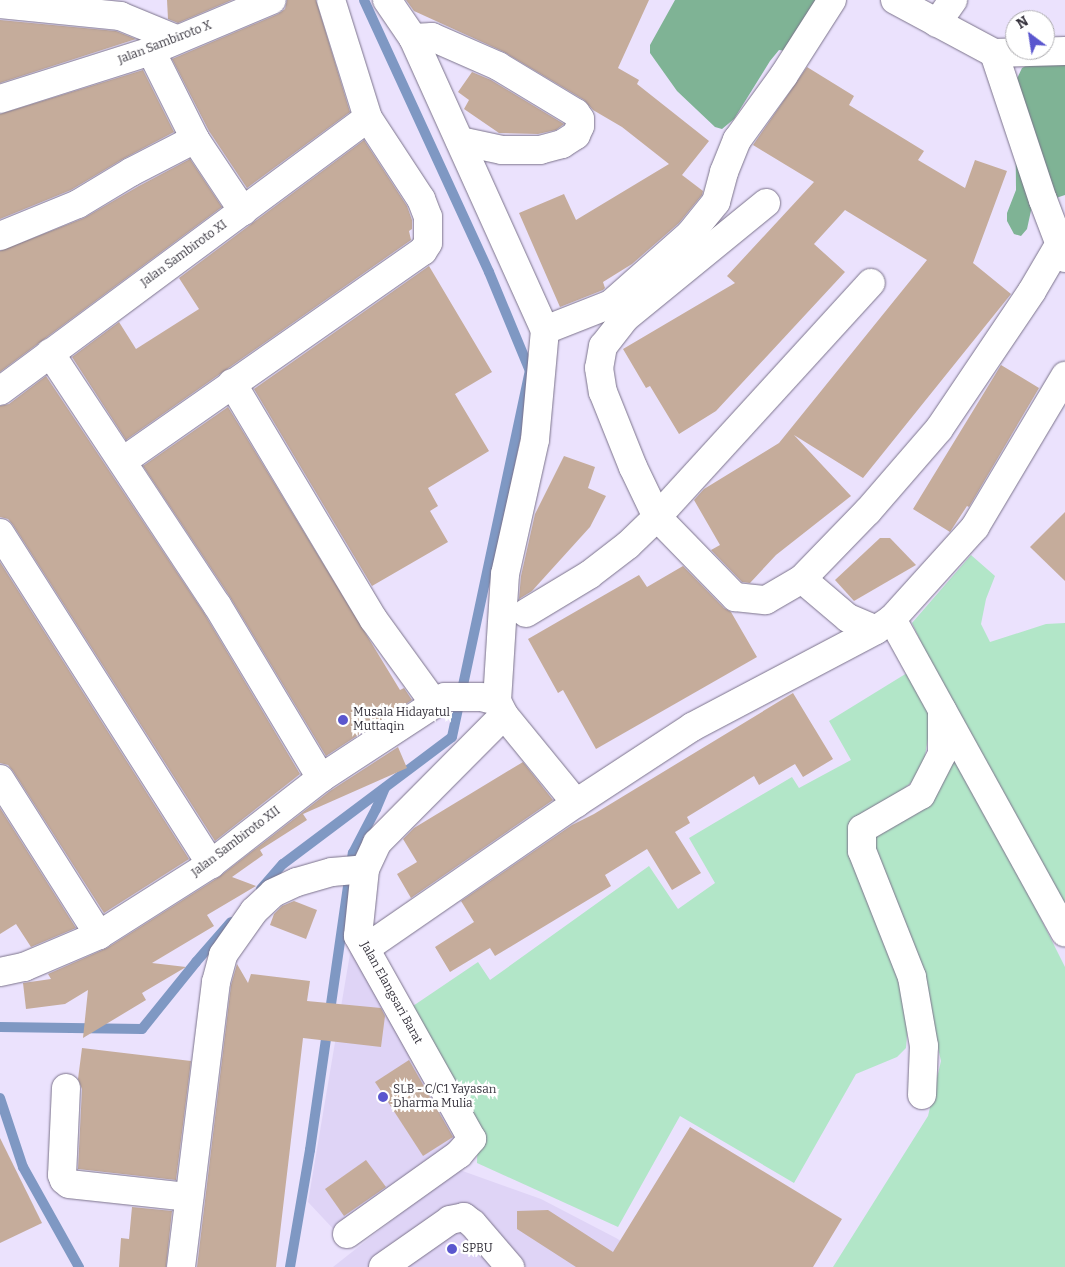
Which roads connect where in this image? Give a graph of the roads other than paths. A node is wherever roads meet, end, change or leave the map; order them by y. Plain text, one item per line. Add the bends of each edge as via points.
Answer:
1 (272, 0) edge
2 (331, 0) edge
3 (387, 0) edge
4 (832, 0) edge
5 (895, 0) edge
6 (952, 0) edge
7 (0, 4) edge
8 (937, 23) junction
9 (413, 38) junction
10 (176, 39) junction
11 (150, 51) junction
12 (1065, 51) edge
13 (994, 53) junction
14 (0, 99) edge
15 (368, 118) junction
16 (195, 139) junction
17 (460, 141) junction
18 (766, 202) dead end
19 (243, 211) junction
20 (0, 236) edge
21 (1062, 251) edge
22 (871, 283) dead end
23 (545, 330) junction
24 (50, 353) junction
25 (1065, 376) edge
26 (232, 383) junction
27 (0, 391) edge
28 (123, 461) junction
29 (657, 517) junction
30 (0, 533) edge
31 (802, 580) junction
32 (526, 613) dead end
33 (884, 624) junction
34 (439, 700) junction
35 (494, 705) junction
36 (942, 710) junction
37 (321, 778) junction
38 (0, 779) edge
39 (576, 803) junction
40 (211, 864) junction
41 (350, 871) junction
42 (1065, 932) edge
43 (99, 935) junction
44 (366, 948) junction
45 (0, 972) edge
46 (66, 1088) dead end
47 (922, 1095) dead end
48 (189, 1198) junction
49 (347, 1234) dead end
50 (181, 1267) edge
51 (383, 1267) edge
52 (510, 1267) edge

1 - 10 street, Jalan Sambiroto X
2 - 15 street
3 - 9 street
4 - 23 street via 737,140 716,202 690,234 611,304
5 - 8 street
6 - 8 street
7 - 10 street via 120,16
8 - 13 street
9 - 17 street
9 - 17 street via 432,37 498,66 576,112 580,119 576,135 562,144 540,150 502,150
10 - 11 street, Jalan Sambiroto X
11 - 14 street, Jalan Sambiroto X
11 - 16 street
12 - 13 street
13 - 21 street
15 - 19 street, Jalan Sambiroto XI
15 - 26 street via 421,199 428,216 428,243 423,251
16 - 19 street
16 - 20 street via 78,204
17 - 23 street
18 - 29 street via 626,317 603,346 599,368 603,392
19 - 24 street, Jalan Sambiroto XI
21 - 31 street via 939,429 868,511
22 - 29 street
23 - 35 street via 535,440 504,574
24 - 27 street, Jalan Sambiroto XI
24 - 28 street
25 - 33 street via 975,527
26 - 28 street
26 - 34 street via 369,612
28 - 37 street via 217,606
29 - 31 street via 735,597 766,600
29 - 32 street via 589,575
30 - 40 street
31 - 33 street via 848,618
33 - 36 street
33 - 39 street via 692,727
34 - 35 street
34 - 37 street, Jalan Sambiroto XII
35 - 39 street
35 - 41 street, Jalan Elangsari Barat
36 - 42 street
36 - 47 street via 942,754 921,795 862,829 862,851 912,977 924,1046
37 - 40 street, Jalan Sambiroto XII
38 - 43 street
39 - 44 street
40 - 43 street, Jalan Sambiroto XII
41 - 44 street, Jalan Elangsari Barat via 358,936
41 - 48 street via 297,882 273,893 254,911 223,954 216,982
43 - 45 street, Jalan Sambiroto XII via 24,967
44 - 49 street, Jalan Elangsari Barat via 472,1139 459,1154
46 - 48 street via 64,1180 69,1184
48 - 50 street
51 - 52 street via 450,1220 464,1217

